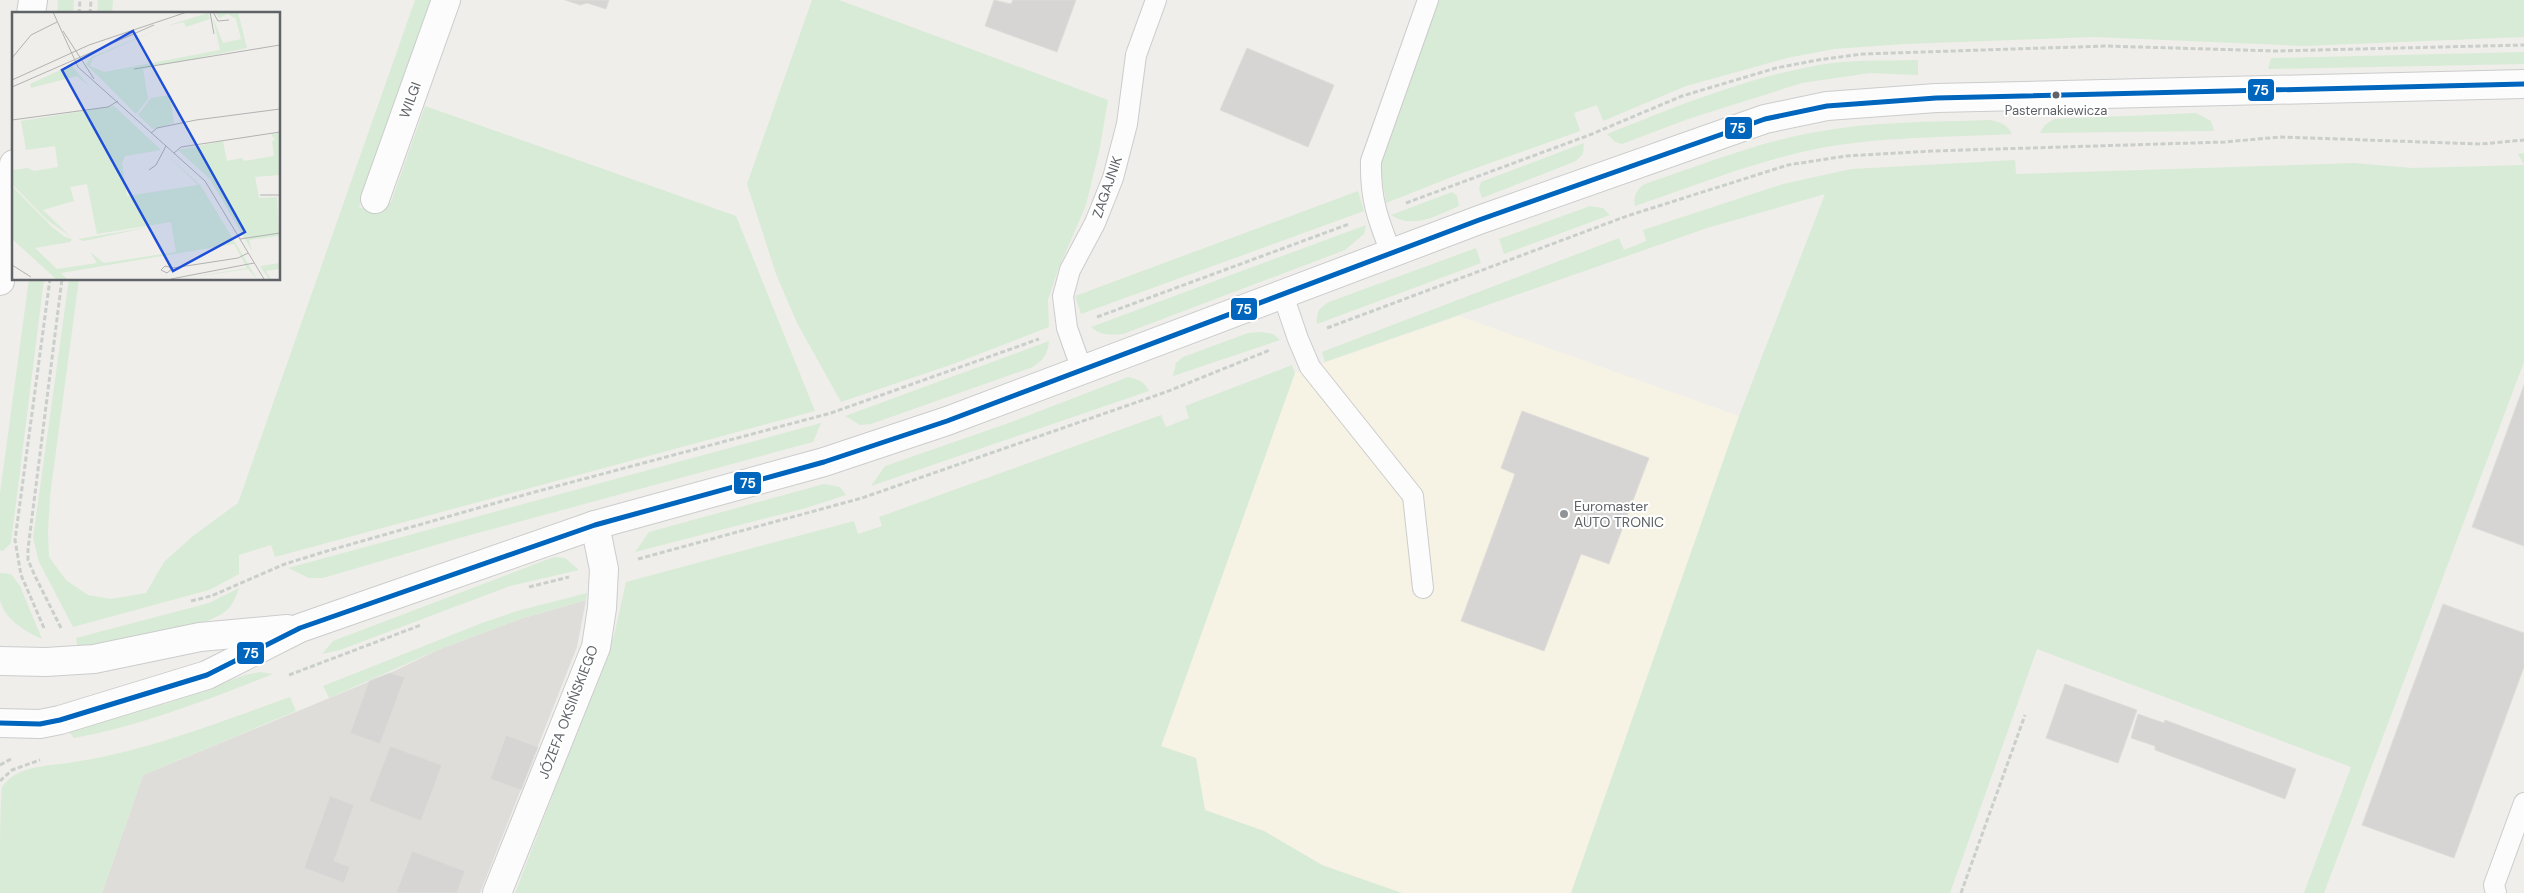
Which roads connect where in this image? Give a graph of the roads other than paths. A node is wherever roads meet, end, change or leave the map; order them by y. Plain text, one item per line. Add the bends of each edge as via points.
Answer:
1 (446, 0) edge
2 (1156, 0) edge
3 (1428, 0) edge
4 (2524, 84) edge
5 (12, 181) edge
6 (375, 199) dead end
7 (1392, 255) junction
8 (0, 281) edge
9 (1283, 295) junction
10 (1082, 370) junction
11 (595, 525) junction
12 (1423, 588) dead end
13 (300, 628) junction
14 (0, 661) edge
15 (0, 723) edge
16 (2524, 803) edge
17 (2491, 890) edge
18 (497, 893) edge

1 - 6 street, WILGI
2 - 10 lane, ZAGAJNIK via 1136,55 1126,124 1113,178 1095,223 1070,270 1064,296 1067,328
3 - 7 lane via 1371,161 1370,187 1376,214
4 - 7 street via 1936,98 1827,106 1765,119 1700,141 1479,220
5 - 8 street
7 - 9 street
9 - 10 street
9 - 12 lane via 1298,339 1316,375 1414,496
10 - 11 street via 947,421 824,462
11 - 13 street
11 - 18 street, JÓZEFA OKSIŃSKIEGO via 604,569 596,647
13 - 14 street via 200,636 94,659
13 - 15 street via 207,675 40,724
16 - 17 lane

